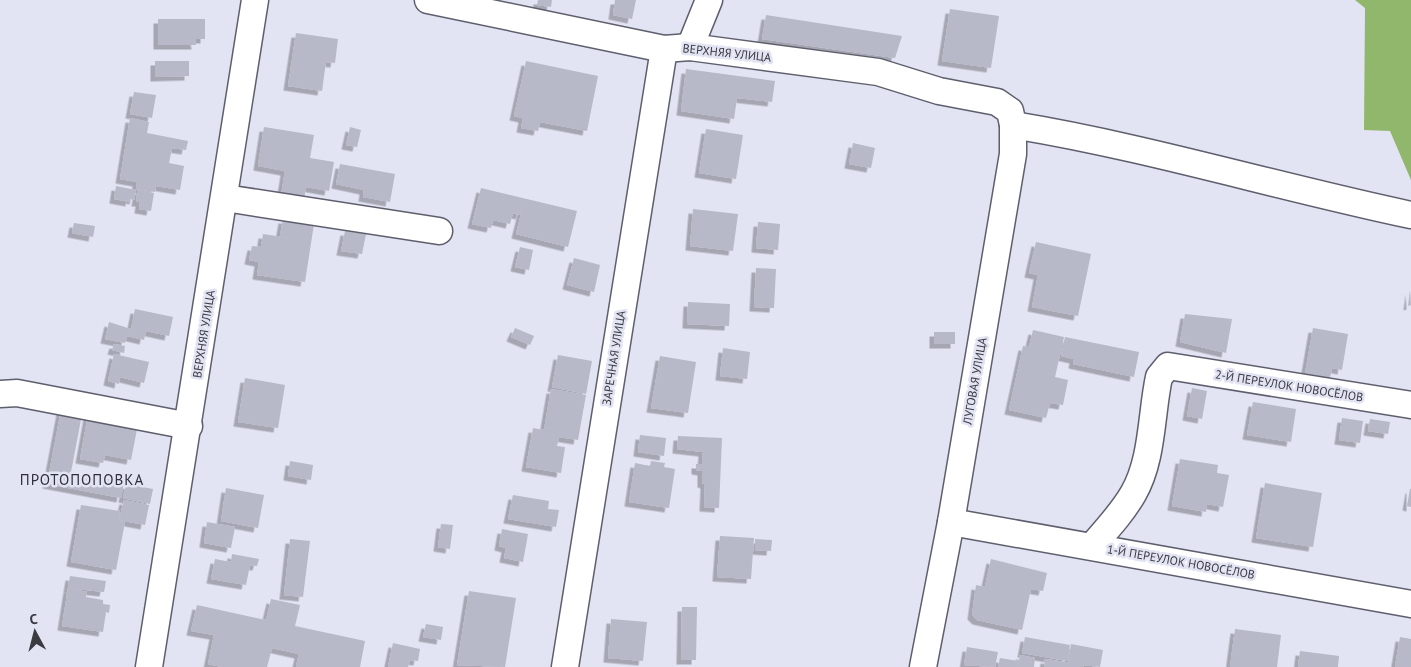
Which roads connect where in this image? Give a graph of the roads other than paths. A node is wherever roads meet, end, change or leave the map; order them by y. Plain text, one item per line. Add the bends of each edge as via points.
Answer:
1 (256, 0) edge
2 (428, 0) edge
3 (709, 0) edge
4 (690, 47) junction
5 (664, 49) junction
6 (1013, 125) junction
7 (225, 198) junction
8 (1411, 215) edge
9 (439, 231) dead end
10 (0, 394) edge
11 (1411, 405) edge
12 (189, 426) junction
13 (951, 522) junction
14 (1092, 546) junction
15 (1411, 604) edge
16 (150, 667) edge
17 (565, 667) edge
18 (923, 667) edge

1 - 7 street, ВЕРХНЯЯ УЛИЦА
2 - 5 street, ВЕРХНЯЯ УЛИЦА
3 - 4 street
4 - 5 street, ВЕРХНЯЯ УЛИЦА
4 - 6 street, ВЕРХНЯЯ УЛИЦА via 878,72 939,91 997,102 1010,111
5 - 17 street, ЗАРЕЧНАЯ УЛИЦА
6 - 8 street via 1077,135
6 - 13 street, ЛУГОВАЯ УЛИЦА via 1013,154
7 - 9 street
7 - 12 street, ВЕРХНЯЯ УЛИЦА
10 - 12 street via 17,393
11 - 14 street, 2-Й ПЕРЕУЛОК НОВОСЁЛОВ via 1168,366 1159,377 1145,465 1134,493
12 - 16 street, ВЕРХНЯЯ УЛИЦА
13 - 14 street, 1-Й ПЕРЕУЛОК НОВОСЁЛОВ
13 - 18 street, ЛУГОВАЯ УЛИЦА
14 - 15 street, 1-Й ПЕРЕУЛОК НОВОСЁЛОВ

